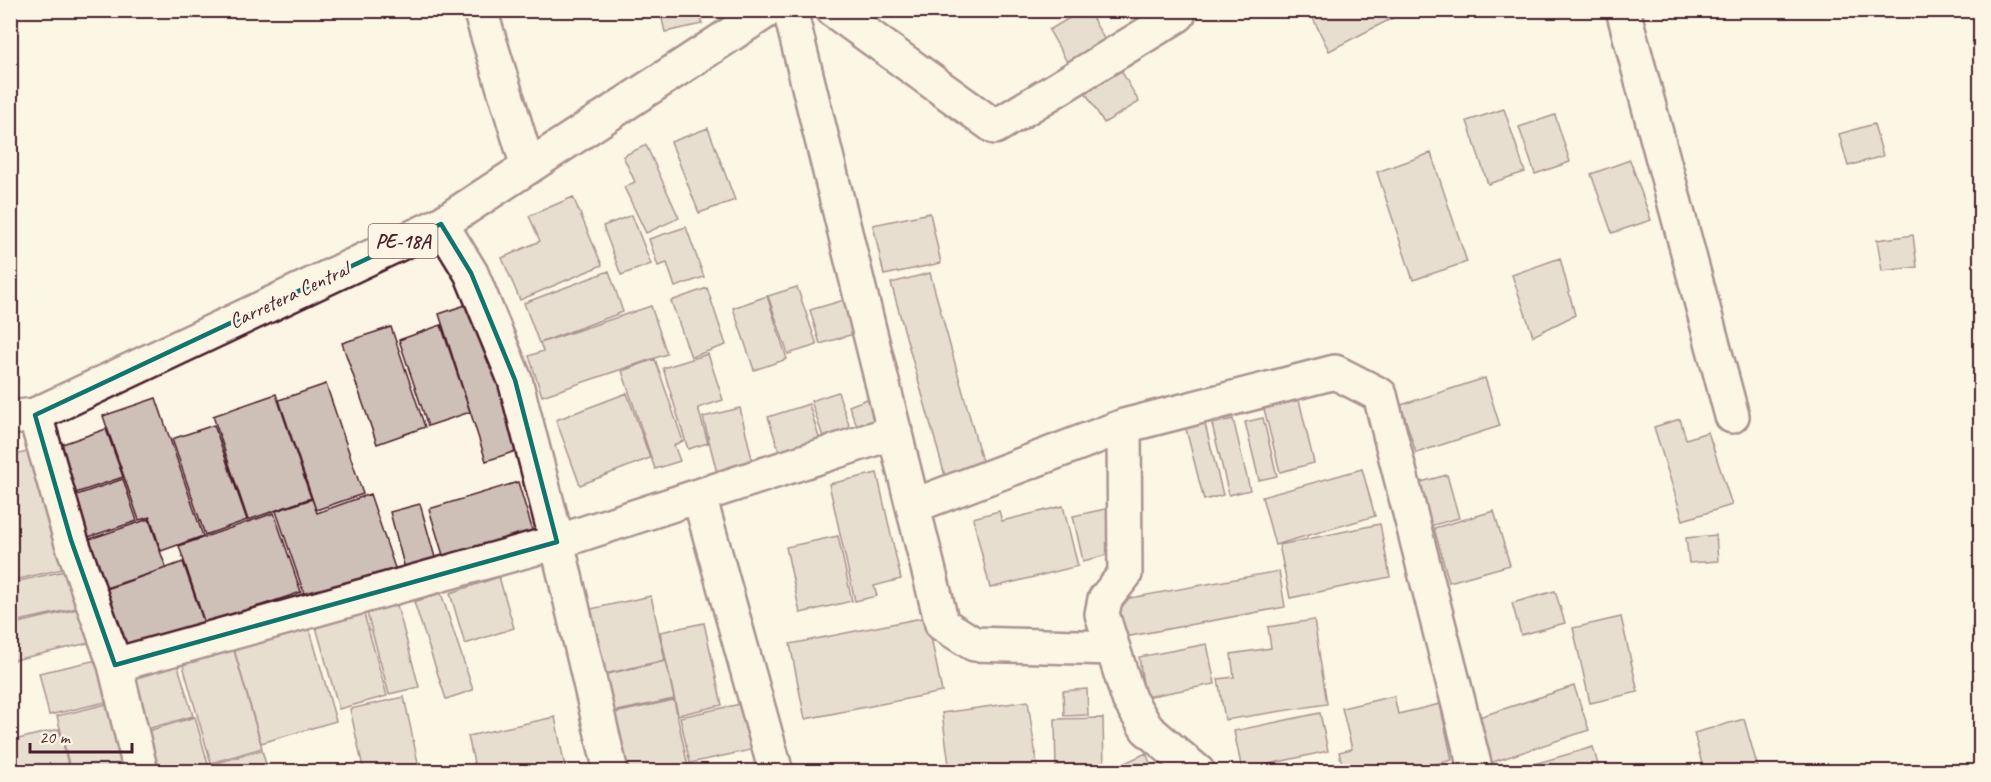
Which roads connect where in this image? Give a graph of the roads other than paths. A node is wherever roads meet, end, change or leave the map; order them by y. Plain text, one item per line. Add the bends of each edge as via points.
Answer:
1 (480, 10) edge
2 (768, 10) edge
3 (790, 10) edge
4 (833, 10) edge
5 (1178, 10) edge
6 (1623, 10) edge
7 (528, 167) junction
8 (441, 224) junction
9 (1732, 416) dead end
10 (23, 417) edge
11 (1124, 426) junction
12 (895, 432) junction
13 (699, 496) junction
14 (913, 506) junction
15 (557, 542) junction
16 (1113, 648) junction
17 (115, 665) junction
18 (141, 771) edge
19 (611, 771) edge
20 (776, 771) edge
21 (1198, 771) edge
22 (1476, 771) edge

1 - 7 main road
2 - 7 main road, Carretera Central / PE-18A
3 - 12 main road
4 - 5 main road via 995,127 1178,15
6 - 9 main road
7 - 8 main road, Carretera Central / PE-18A
8 - 10 main road, Carretera Central / PE-18A
8 - 15 main road via 471,273 515,380
10 - 17 main road
11 - 14 main road
11 - 16 main road via 1125,574 1105,599 1102,614
11 - 22 main road via 1335,372 1380,395
12 - 13 main road
12 - 14 main road
13 - 15 main road
13 - 20 main road
14 - 16 main road via 942,624 974,644
15 - 17 main road
15 - 19 main road
16 - 21 main road via 1129,699 1147,729
17 - 18 main road

